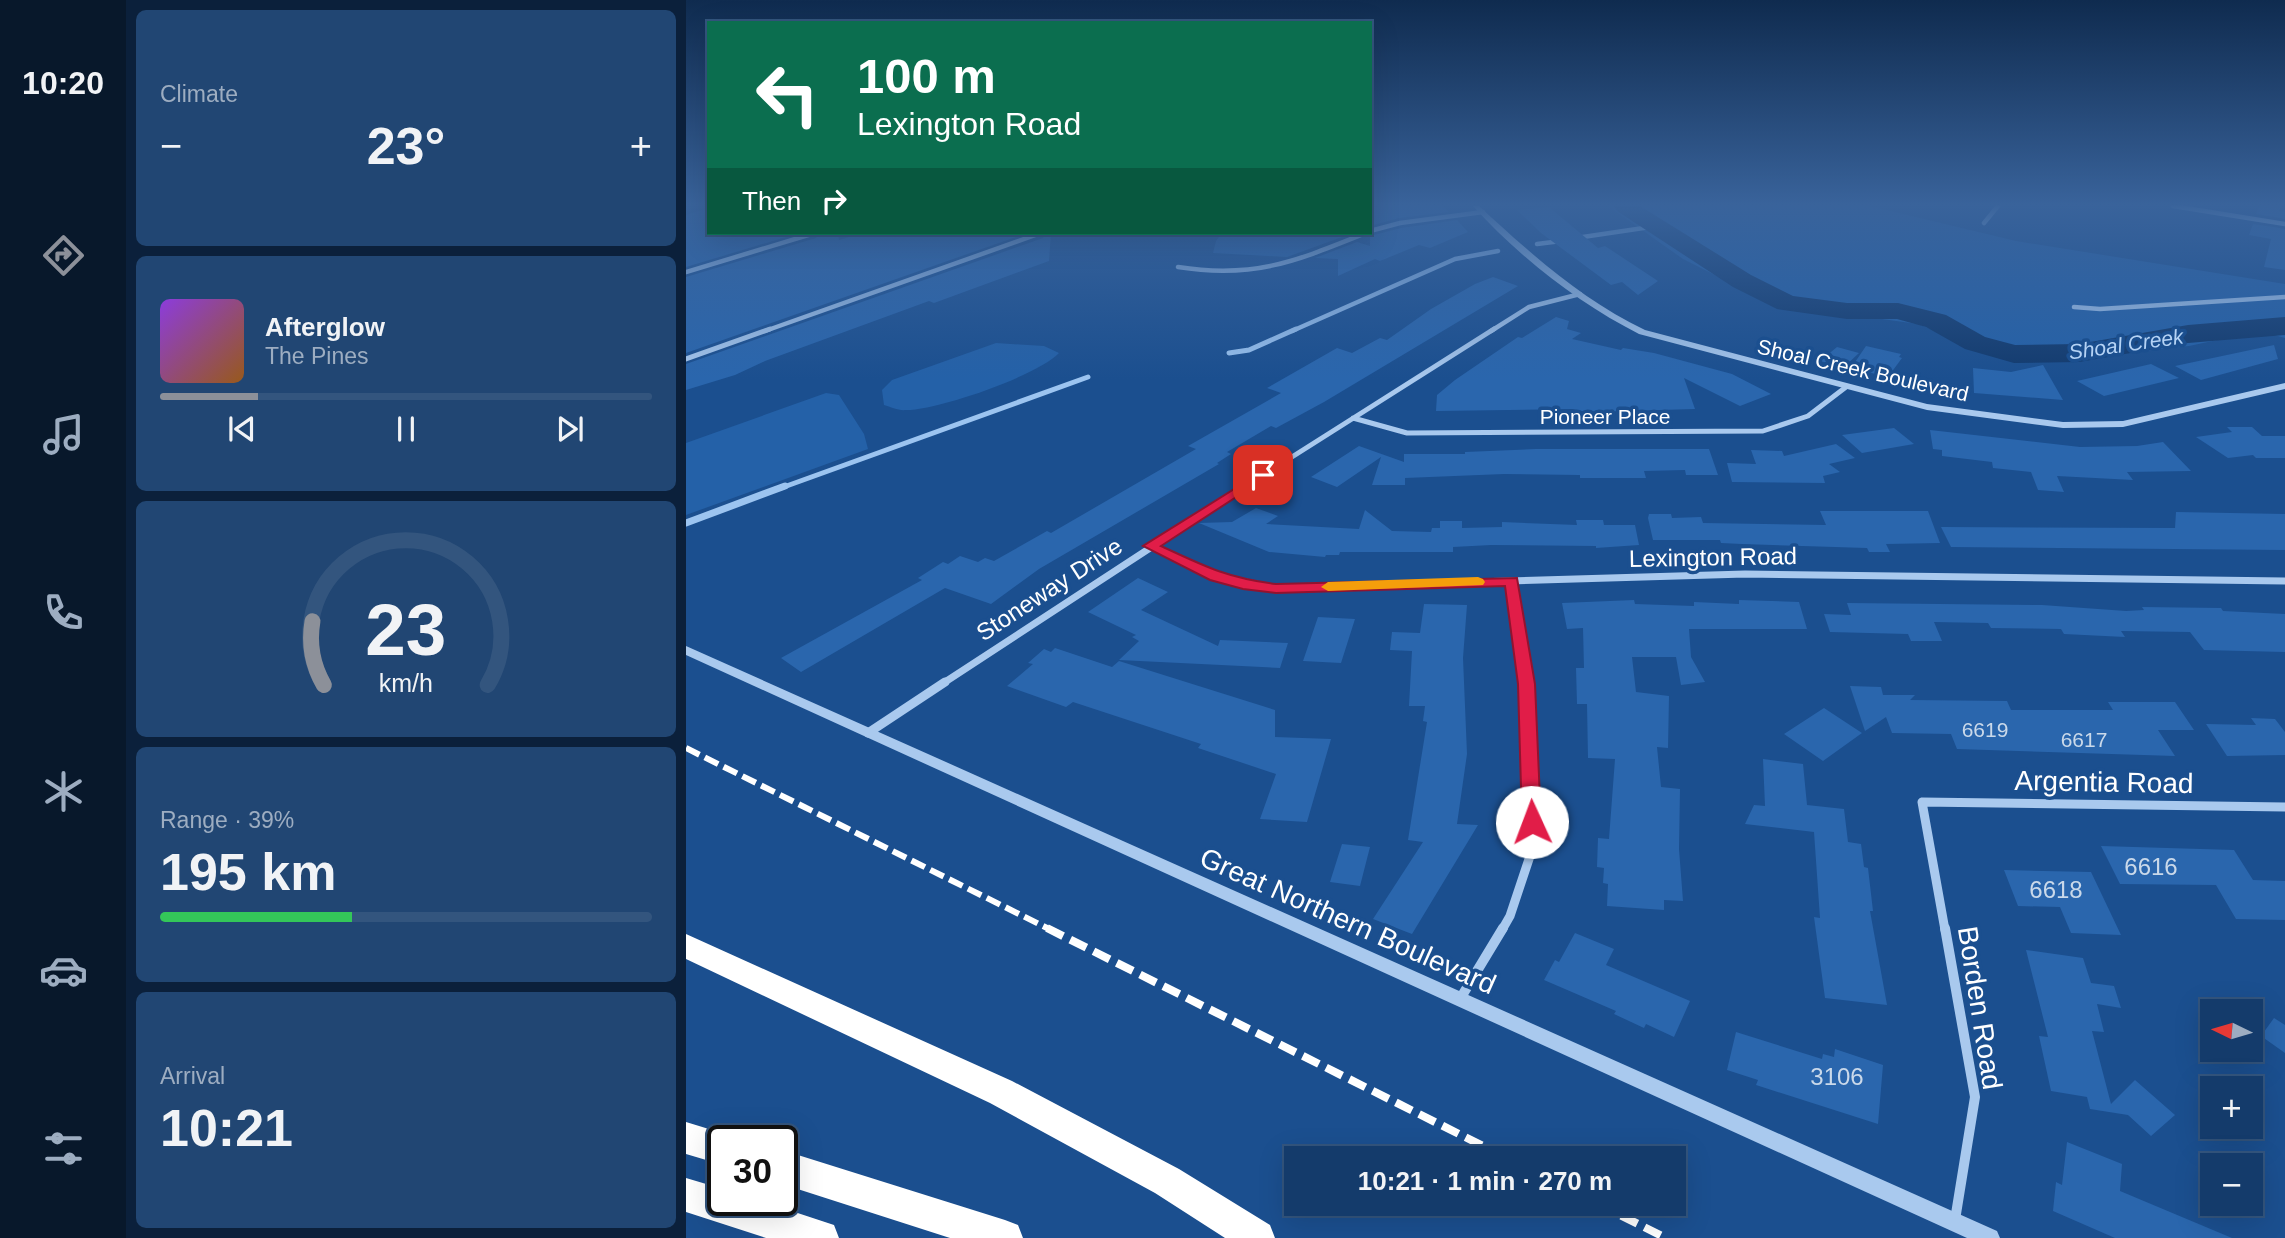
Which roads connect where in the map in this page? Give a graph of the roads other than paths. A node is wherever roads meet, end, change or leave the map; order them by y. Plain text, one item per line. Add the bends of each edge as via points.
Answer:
1 (713, 264) edge
2 (954, 264) edge
3 (1284, 264) edge
4 (1543, 264) edge
5 (1178, 267) dead end
6 (686, 272) edge
7 (1580, 294) junction
8 (2285, 297) edge
9 (2074, 307) dead end
10 (686, 359) edge
11 (2285, 386) edge
12 (1846, 387) junction
13 (1353, 418) junction
14 (1150, 546) junction
15 (1512, 581) junction
16 (2285, 581) edge
17 (686, 650) edge
18 (868, 733) junction
19 (1922, 802) joint
20 (2285, 807) edge
21 (686, 946) edge
22 (1459, 1000) junction
23 (686, 1138) edge
24 (707, 1144) edge
25 (798, 1172) edge
26 (686, 1195) edge
27 (1955, 1222) junction
28 (821, 1238) edge
29 (1005, 1238) edge
30 (1257, 1238) edge
31 (1990, 1238) edge

1 - 6 street
2 - 10 street
3 - 5 street via 1268,270 1202,272
4 - 7 street, Shoal Creek Boulevard
7 - 12 street, Shoal Creek Boulevard via 1642,332
7 - 13 street, Stoneway Drive via 1530,307
8 - 9 street
11 - 12 street, Shoal Creek Boulevard via 2152,418 2093,426 1966,414
12 - 13 street, Pioneer Place via 1819,412 1763,431 1407,433
13 - 14 street, Stoneway Drive
14 - 15 street, Lexington Road via 1215,577 1265,587
14 - 18 street, Stoneway Drive
15 - 16 street, Lexington Road via 1758,574
15 - 22 street via 1527,684 1532,850 1510,916
17 - 18 street, Great Northern Boulevard
18 - 22 street, Great Northern Boulevard
19 - 20 street, Argentia Road
19 - 27 street, Borden Road via 1975,1097
21 - 30 highway via 1001,1092 1167,1181
22 - 27 street, Great Northern Boulevard
23 - 24 highway
25 - 29 highway
26 - 28 highway
27 - 31 street, Great Northern Boulevard

